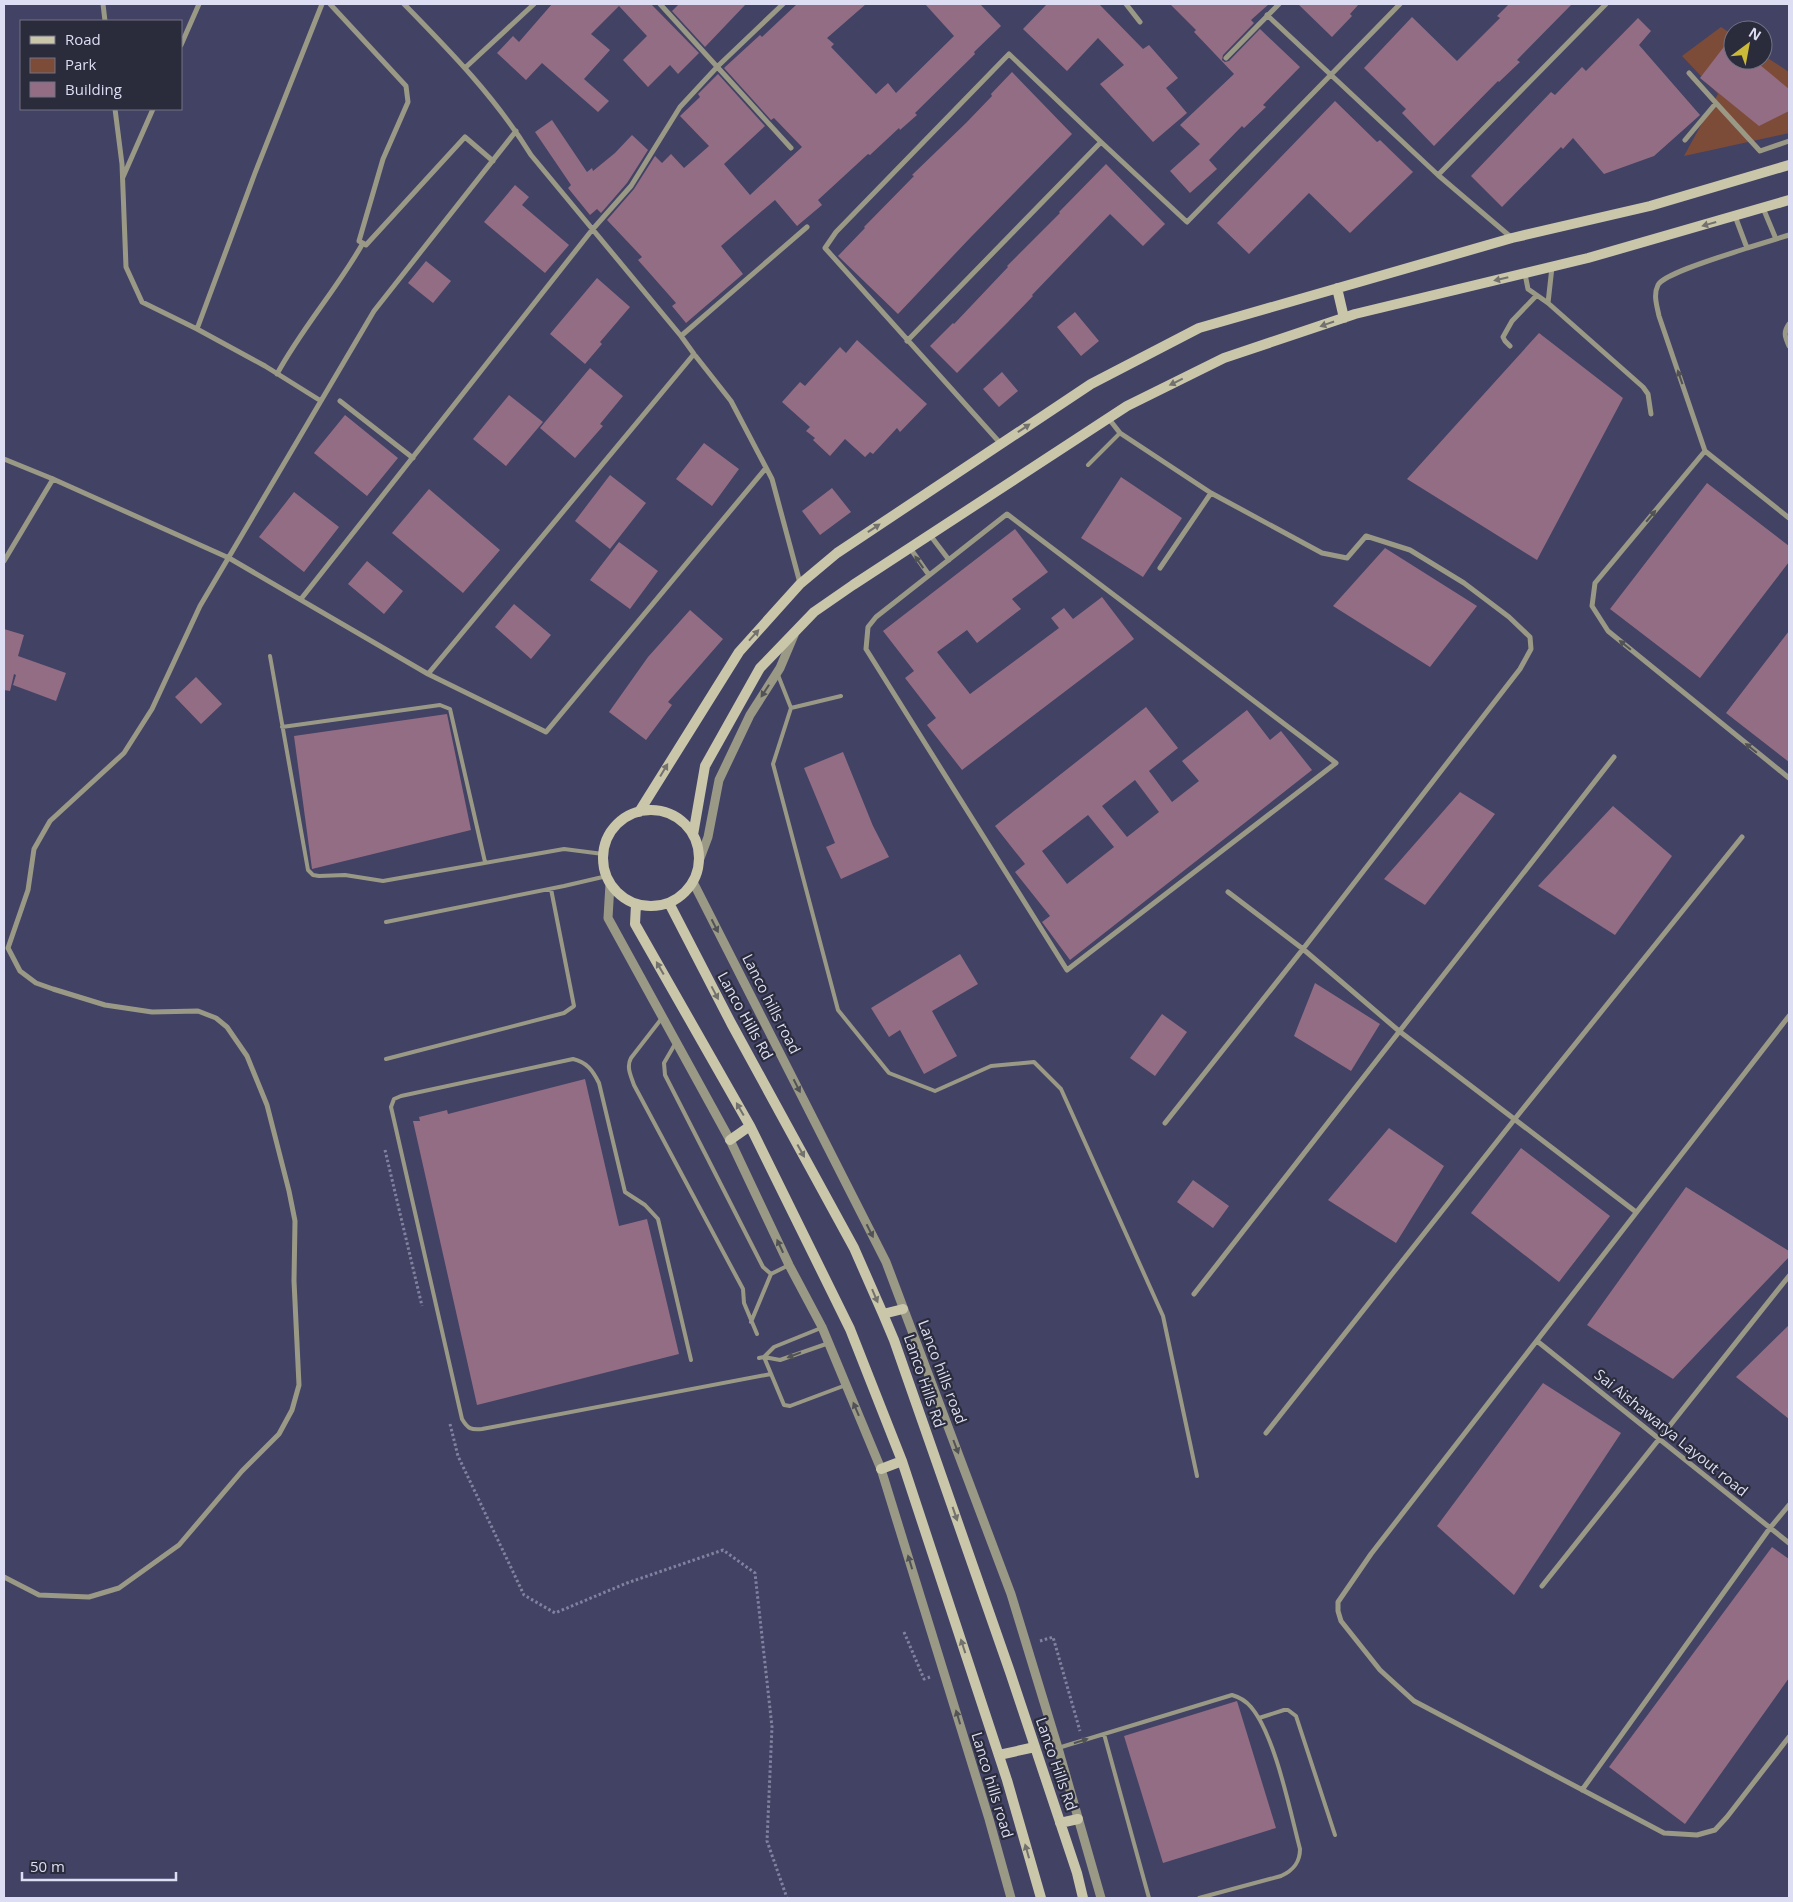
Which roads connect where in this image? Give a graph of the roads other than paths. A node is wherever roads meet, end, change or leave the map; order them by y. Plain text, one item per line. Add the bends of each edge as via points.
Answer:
1 (103, 4) edge
2 (199, 4) edge
3 (322, 4) edge
4 (330, 4) edge
5 (404, 4) edge
6 (534, 4) edge
7 (660, 4) edge
8 (783, 4) edge
9 (1126, 4) edge
10 (1279, 4) edge
11 (1400, 4) edge
12 (1606, 4) edge
13 (1267, 15) junction
14 (105, 20) edge
15 (1140, 22) dead end
16 (182, 43) edge
17 (1226, 58) dead end
18 (718, 66) junction
19 (466, 67) junction
20 (1689, 73) dead end
21 (1331, 75) junction
22 (1716, 103) junction
23 (115, 110) edge
24 (153, 110) edge
25 (516, 131) junction
26 (1685, 140) dead end
27 (1789, 141) edge
28 (1101, 142) junction
29 (792, 148) dead end
30 (493, 161) junction
31 (1789, 165) edge
32 (1438, 175) junction
33 (122, 178) junction
34 (1789, 200) edge
35 (1763, 208) junction
36 (1735, 216) junction
37 (807, 227) dead end
38 (592, 230) junction
39 (1789, 235) edge
40 (1512, 238) junction
41 (1776, 239) junction
42 (363, 243) junction
43 (1747, 248) junction
44 (1552, 267) junction
45 (1525, 274) junction
46 (1338, 288) junction
47 (1536, 296) junction
48 (1548, 303) junction
49 (1344, 318) junction
50 (1789, 324) edge
51 (197, 328) junction
52 (681, 336) junction
53 (907, 341) junction
54 (1510, 346) dead end
55 (1789, 346) edge
56 (694, 354) junction
57 (277, 374) junction
58 (321, 401) junction
59 (340, 401) dead end
60 (1651, 414) dead end
61 (1109, 419) junction
62 (1120, 433) junction
63 (1001, 444) junction
64 (1705, 451) junction
65 (413, 458) junction
66 (4, 459) edge
67 (1088, 465) dead end
68 (766, 468) junction
69 (53, 479) junction
70 (1211, 493) junction
71 (1789, 518) edge
72 (930, 535) junction
73 (910, 548) junction
74 (229, 558) junction
75 (949, 560) junction
76 (4, 561) edge
77 (1160, 568) dead end
78 (929, 575) junction
79 (800, 584) junction
80 (301, 599) junction
81 (795, 632) junction
82 (270, 656) dead end
83 (777, 673) junction
84 (428, 674) junction
85 (841, 696) dead end
86 (791, 708) junction
87 (282, 728) junction
88 (1614, 757) dead end
89 (1789, 778) edge
90 (639, 812) junction
91 (692, 835) junction
92 (1742, 837) dead end
93 (603, 854) junction
94 (698, 861) junction
95 (485, 862) junction
96 (609, 880) junction
97 (693, 882) junction
98 (551, 889) junction
99 (1228, 892) dead end
100 (669, 903) junction
101 (636, 904) junction
102 (386, 922) dead end
103 (1303, 950) junction
104 (1789, 1016) edge
105 (663, 1017) junction
106 (1399, 1031) junction
107 (676, 1041) junction
108 (386, 1059) dead end
109 (1514, 1120) junction
110 (1165, 1123) dead end
111 (750, 1126) junction
112 (730, 1140) junction
113 (1636, 1212) junction
114 (789, 1265) junction
115 (771, 1274) junction
116 (1789, 1276) edge
117 (1194, 1294) dead end
118 (903, 1309) junction
119 (883, 1314) junction
120 (751, 1322) junction
121 (822, 1327) junction
122 (757, 1334) dead end
123 (1537, 1341) junction
124 (829, 1343) junction
125 (764, 1357) junction
126 (759, 1358) dead end
127 (691, 1360) dead end
128 (771, 1374) junction
129 (846, 1385) junction
130 (1266, 1433) dead end
131 (1660, 1440) junction
132 (902, 1461) junction
133 (881, 1469) junction
134 (1196, 1476) dead end
135 (1789, 1505) edge
136 (1770, 1528) junction
137 (1789, 1543) edge
138 (4, 1578) edge
139 (1542, 1586) dead end
140 (1259, 1718) junction
141 (1104, 1734) junction
142 (1789, 1737) edge
143 (1035, 1747) junction
144 (1058, 1748) junction
145 (999, 1755) junction
146 (1582, 1790) junction
147 (1078, 1819) junction
148 (1060, 1823) junction
149 (1335, 1835) dead end
150 (1011, 1898) edge
151 (1041, 1898) edge
152 (1083, 1898) edge
153 (1101, 1898) edge
154 (1149, 1898) edge
155 (1199, 1898) edge

1 - 14 street
2 - 16 street
3 - 51 street
4 - 42 street via 406,86 408,102 383,159 359,242
5 - 19 street
6 - 19 street
7 - 18 street
8 - 18 street
9 - 15 street
10 - 13 street
11 - 21 street
12 - 32 street
13 - 17 street
13 - 21 street
18 - 29 street
18 - 38 street via 680,107 631,186
19 - 25 street
20 - 22 street
21 - 28 street via 1187,222
21 - 32 street
22 - 26 street
22 - 27 street via 1760,150
23 - 33 street
24 - 33 street
25 - 30 street
25 - 38 street via 531,155
28 - 53 street
28 - 53 street via 1009,54 1002,61 836,232 825,248
30 - 42 street via 465,136 366,245
30 - 58 street via 374,311
31 - 40 main road via 1650,206
32 - 40 street
33 - 51 street via 126,267 142,302
34 - 35 main road
35 - 36 main road
35 - 41 street
36 - 43 street
36 -> 44 main road
37 - 52 street
38 - 52 street
38 - 65 street
39 - 41 street
40 - 46 main road
41 - 43 street
42 - 57 street
64 -> 43 street via 1654,294 1658,283 1671,275
44 - 45 main road
44 - 48 street
45 - 47 street via 1528,289
45 -> 49 main road
46 - 49 main road
63 -> 46 main road via 1091,384 1199,328
47 - 48 street
47 - 54 street via 1508,326 1503,337
48 - 60 street via 1642,386 1648,394
49 -> 61 main road via 1224,358 1128,406
50 - 55 street via 1785,338
51 - 57 street
52 - 56 street
53 - 63 street
56 - 68 street via 731,401
56 - 84 street
57 - 58 street
58 - 74 street
59 - 65 street
61 - 62 street
61 - 72 main road
62 - 67 lane
62 - 70 street
79 -> 63 main road via 837,553
64 - 71 street
89 -> 64 street via 1608,631 1592,606 1595,583
65 - 80 street
66 - 69 street
68 - 79 street via 772,479
68 - 84 street via 546,732
69 - 74 street
69 - 76 street
70 - 77 street
70 - 103 street via 1322,553 1347,558 1366,536 1410,550 1464,583 1530,637 1531,649 1520,669
72 - 73 main road
72 - 75 street
78 -> 73 street
73 - 81 main road via 814,612
74 - 80 street
74 - 138 street via 200,606 152,709 124,752 50,821 34,849 28,890 8,948 20,971 36,983 53,989 105,1005 152,1012 198,1011 216,1018 227,1027 247,1056 266,1105 295,1221 299,1385 292,1410 279,1434 242,1471 179,1545 119,1588 89,1597 39,1595
75 - 78 street
75 - 78 street via 1007,514 1336,763 1066,970 866,649 868,628 876,617
90 -> 79 main road via 739,652
80 - 84 street
81 - 83 street
81 - 91 main road via 760,668 705,766
82 - 87 lane
83 - 86 lane
83 -> 94 street via 750,715 719,780 708,837
85 - 86 lane
86 - 134 lane via 773,764 838,1010 889,1073 935,1091 991,1066 1034,1062 1061,1089 1163,1316
87 - 95 lane via 308,870 312,875 383,881
87 - 95 lane via 440,705 450,709
88 - 106 street
90 - 91 main road via 653,810 668,814 682,822
90 - 93 main road via 614,828
91 - 94 main road
92 - 109 street
93 - 95 lane via 564,849
93 - 96 main road
94 - 97 main road
96 - 98 lane
96 - 101 main road via 622,896
96 - 105 street, Lanco hills road via 608,918
97 - 100 main road via 682,895
97 -> 118 street, Lanco hills road via 886,1262
98 - 102 lane
98 - 108 lane via 574,1006 564,1014
99 - 103 street
100 - 101 main road via 652,907
100 -> 119 main road, Lanco Hills Rd via 854,1248
111 -> 101 main road via 635,924
103 - 106 street
103 - 110 street
104 - 113 street
105 - 107 street, Lanco hills road
105 - 120 lane via 631,1058 629,1069 634,1085 743,1289
106 - 109 street
106 - 117 street
107 - 112 street, Lanco hills road
107 - 115 lane via 664,1063 665,1075 763,1267
109 - 113 street
109 - 130 street
111 - 112 main road
111 - 132 main road via 850,1329
114 -> 112 street, Lanco hills road
113 - 123 street
114 - 115 lane
114 - 121 street, Lanco hills road
115 - 120 lane
116 - 131 street
118 - 119 main road
118 -> 144 street, Lanco hills road via 1011,1594
119 -> 143 main road, Lanco Hills Rd
120 - 122 lane
121 - 124 street, Lanco hills road
121 - 125 lane via 774,1347
123 - 131 street, Sai Aishawarya Layout road
123 - 146 street via 1371,1554 1338,1602 1338,1611 1341,1621 1380,1670 1414,1701
124 -> 125 lane via 780,1360
124 - 129 street, Lanco hills road
125 - 126 lane
125 - 128 lane
127 - 128 lane via 658,1219 645,1205 625,1192 594,1071 573,1059 394,1099 391,1107 462,1419 467,1427 482,1429
128 - 129 lane via 786,1406
133 -> 129 street, Lanco hills road
131 - 136 street, Sai Aishawarya Layout road
131 - 139 street
132 - 133 main road
145 -> 132 main road
150 -> 133 street, Lanco hills road
135 - 136 street
136 - 137 street, Sai Aishawarya Layout road
136 - 146 street
140 - 141 lane via 1250,1705 1232,1695
140 - 149 lane via 1284,1710 1296,1716
140 - 155 lane via 1278,1767 1300,1858 1289,1872 1281,1876
144 -> 141 lane
141 - 154 lane
142 - 146 street via 1727,1818 1715,1830 1697,1835 1664,1833
143 - 145 main road
143 - 148 main road, Lanco Hills Rd
144 - 147 street, Lanco hills road
151 -> 145 main road
147 - 148 main road
147 - 153 street, Lanco hills road
148 - 152 main road, Lanco Hills Rd

